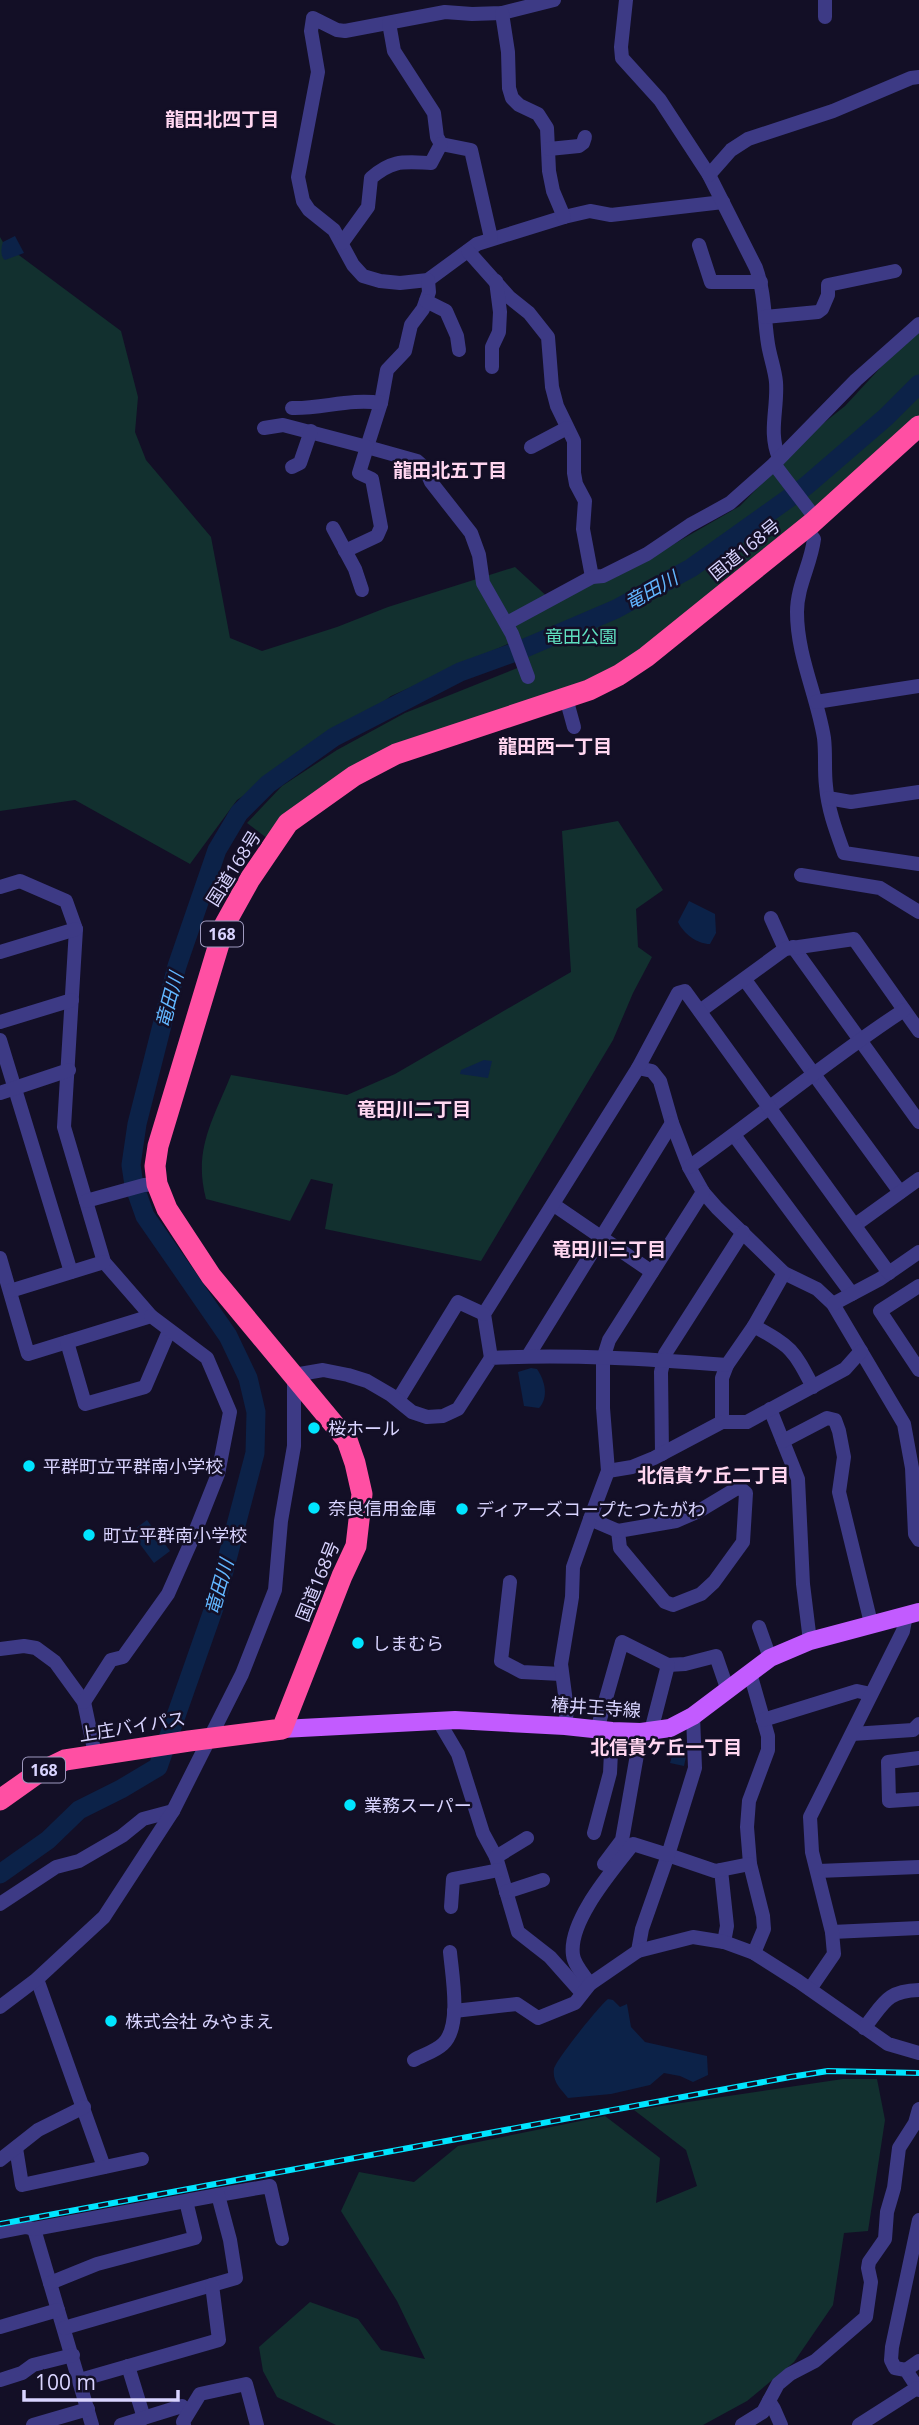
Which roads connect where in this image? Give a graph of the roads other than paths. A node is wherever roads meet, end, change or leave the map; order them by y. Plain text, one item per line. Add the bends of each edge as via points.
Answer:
1 (554, 0) edge
2 (626, 0) edge
3 (825, 0) edge
4 (502, 13) junction
5 (825, 17) dead end
6 (389, 23) junction
7 (919, 77) edge
8 (585, 137) dead end
9 (441, 144) junction
10 (549, 149) junction
11 (709, 175) junction
12 (723, 202) junction
13 (564, 217) junction
14 (491, 238) junction
15 (342, 243) junction
16 (699, 245) dead end
17 (468, 251) junction
18 (895, 271) dead end
19 (428, 280) junction
20 (495, 280) junction
21 (761, 282) junction
22 (426, 301) junction
23 (765, 317) junction
24 (919, 324) edge
25 (459, 349) dead end
26 (492, 367) dead end
27 (380, 403) junction
28 (292, 408) dead end
29 (919, 426) edge
30 (264, 428) dead end
31 (567, 428) junction
32 (311, 431) junction
33 (367, 447) junction
34 (531, 447) dead end
35 (776, 461) junction
36 (292, 467) dead end
37 (812, 521) junction
38 (333, 528) dead end
39 (345, 551) junction
40 (592, 577) junction
41 (362, 590) dead end
42 (510, 629) junction
43 (528, 677) dead end
44 (919, 686) edge
45 (566, 698) junction
46 (816, 702) junction
47 (574, 727) dead end
48 (919, 792) edge
49 (828, 798) junction
50 (919, 864) edge
51 (801, 875) dead end
52 (0, 887) edge
53 (919, 910) edge
54 (771, 918) dead end
55 (76, 929) junction
56 (789, 948) junction
57 (0, 952) edge
58 (745, 980) junction
59 (72, 1000) junction
60 (904, 1010) junction
61 (700, 1011) junction
62 (0, 1022) edge
63 (919, 1031) edge
64 (859, 1039) junction
65 (0, 1040) edge
66 (638, 1068) junction
67 (69, 1070) junction
68 (814, 1072) junction
69 (15, 1089) junction
70 (0, 1093) edge
71 (769, 1106) junction
72 (919, 1122) edge
73 (672, 1123) junction
74 (734, 1135) junction
75 (689, 1167) junction
76 (919, 1179) edge
77 (150, 1184) junction
78 (704, 1192) junction
79 (901, 1192) junction
80 (86, 1201) junction
81 (554, 1205) junction
82 (855, 1225) junction
83 (743, 1232) junction
84 (601, 1237) junction
85 (919, 1252) edge
86 (0, 1258) edge
87 (104, 1262) junction
88 (71, 1272) junction
89 (652, 1272) junction
90 (784, 1273) junction
91 (889, 1273) junction
92 (919, 1286) edge
93 (10, 1291) junction
94 (852, 1294) junction
95 (833, 1304) junction
96 (484, 1314) junction
97 (150, 1316) junction
98 (754, 1326) junction
99 (169, 1331) junction
100 (67, 1342) junction
101 (861, 1351) junction
102 (528, 1356) junction
103 (491, 1358) junction
104 (603, 1359) junction
105 (663, 1361) junction
106 (727, 1365) junction
107 (919, 1370) edge
108 (294, 1375) junction
109 (813, 1387) junction
110 (398, 1400) junction
111 (770, 1409) junction
112 (722, 1422) junction
113 (783, 1441) junction
114 (662, 1454) junction
115 (608, 1471) junction
116 (590, 1519) junction
117 (618, 1531) junction
118 (919, 1540) edge
119 (510, 1581) dead end
120 (912, 1614) edge
121 (871, 1623) junction
122 (759, 1626) dead end
123 (810, 1641) junction
124 (0, 1649) edge
125 (770, 1658) junction
126 (668, 1665) junction
127 (750, 1673) junction
128 (561, 1674) junction
129 (728, 1691) junction
130 (871, 1694) junction
131 (84, 1702) junction
132 (693, 1716) junction
133 (438, 1720) junction
134 (763, 1720) junction
135 (919, 1724) edge
136 (565, 1726) junction
137 (282, 1729) junction
138 (604, 1730) junction
139 (646, 1731) junction
140 (852, 1734) junction
141 (211, 1738) junction
142 (104, 1753) junction
143 (919, 1758) edge
144 (0, 1800) edge
145 (919, 1800) edge
146 (173, 1811) junction
147 (594, 1833) dead end
148 (527, 1838) dead end
149 (667, 1855) junction
150 (497, 1863) junction
151 (604, 1864) dead end
152 (750, 1864) junction
153 (919, 1867) edge
154 (721, 1870) junction
155 (818, 1871) junction
156 (543, 1880) dead end
157 (506, 1892) junction
158 (0, 1905) edge
159 (451, 1906) dead end
160 (919, 1928) edge
161 (832, 1933) junction
162 (724, 1942) junction
163 (638, 1951) junction
164 (450, 1952) dead end
165 (754, 1952) junction
166 (37, 1979) junction
167 (586, 1989) junction
168 (810, 1989) junction
169 (919, 1990) edge
170 (0, 2007) edge
171 (454, 2011) junction
172 (864, 2028) junction
173 (919, 2053) edge
174 (414, 2060) dead end
175 (84, 2107) junction
176 (919, 2109) edge
177 (16, 2148) junction
178 (142, 2159) dead end
179 (0, 2160) edge
180 (104, 2167) junction
181 (218, 2195) junction
182 (186, 2201) junction
183 (919, 2220) edge
184 (34, 2229) junction
185 (0, 2232) edge
186 (282, 2239) dead end
187 (50, 2283) junction
188 (212, 2285) junction
189 (58, 2310) junction
190 (0, 2327) edge
191 (64, 2328) junction
192 (73, 2355) junction
193 (919, 2361) edge
194 (128, 2366) junction
195 (906, 2370) junction
196 (80, 2379) junction
197 (0, 2380) edge
198 (918, 2389) edge
199 (769, 2401) junction
200 (181, 2406) dead end
201 (88, 2409) junction
202 (144, 2418) junction
203 (40, 2424) edge
204 (92, 2425) edge
205 (121, 2425) edge
206 (184, 2425) edge
207 (257, 2425) edge
208 (742, 2425) edge
209 (781, 2425) edge
210 (859, 2425) edge

1 - 4 street
2 - 11 street via 622,58 660,100
3 - 5 street
4 - 6 street via 445,12
4 - 10 street via 512,99 544,120
6 - 9 street via 394,51 434,113
6 - 15 street via 337,30 313,18 318,72 298,177 309,210 334,230
7 - 11 street via 748,139
8 - 10 street via 579,146
9 - 14 street via 471,150
9 - 15 street via 431,163 396,161 371,178 368,207
10 - 13 street via 553,191
11 - 12 street
12 - 13 street via 611,215 590,211
12 - 21 street
13 - 14 street
14 - 17 street
15 - 19 street via 363,276 400,283
16 - 21 street via 711,282
17 - 19 street
17 - 20 street
18 - 23 street via 828,285 818,312
19 - 22 street
20 - 26 street via 500,312
20 - 31 street via 548,337 552,387
21 - 23 street
22 - 25 street via 446,311
22 - 27 street via 411,325 405,351 387,370
23 - 35 street via 776,382 772,428
24 - 35 street
27 - 28 street via 350,401
27 - 33 street
29 - 37 highway, 国道168号 / 168
30 - 32 street via 283,425
31 - 34 street
31 - 40 street via 575,447 576,484 585,501 583,529
32 - 33 street
32 - 36 street via 300,463
33 - 39 street via 359,473 372,479 381,527 377,536
33 - 42 street via 417,461 425,468 471,533 483,583
35 - 37 street
35 - 40 street via 720,509 647,554
37 - 45 highway, 国道168号 / 168 via 646,657 619,675
37 - 46 street via 814,539 797,613 803,658
38 - 39 street
39 - 41 street
40 - 42 street
42 - 43 street
44 - 46 street
45 - 47 street
45 - 77 highway, 国道168号 / 168 via 396,754 354,776 288,823 225,924
46 - 49 street via 824,737
48 - 49 street via 851,802
49 - 50 street via 844,853
51 - 53 street via 880,888
52 - 55 street via 20,881 66,901
54 - 56 street
55 - 57 street
55 - 59 street
56 - 58 street
56 - 60 street via 854,939
56 - 64 street
58 - 61 street
58 - 68 street
59 - 62 street
59 - 67 street
60 - 63 street
60 - 64 street
61 - 66 street via 685,990 678,993
61 - 71 street
64 - 68 street
64 - 72 street
65 - 69 street
66 - 73 street via 652,1071 660,1081
66 - 81 street
67 - 69 street
67 - 80 street via 64,1128
68 - 71 street
68 - 79 street
69 - 70 street
69 - 88 street
71 - 74 street
71 - 82 street
73 - 75 street
73 - 84 street
74 - 75 street
74 - 94 street
75 - 78 street
76 - 79 street
77 - 80 street
77 - 108 highway, 国道168号 / 168 via 211,1276
78 - 83 street
78 - 89 street
79 - 82 street
80 - 87 street
81 - 84 street
81 - 96 street
82 - 91 street
83 - 90 street
83 - 105 street
84 - 89 street
84 - 102 street
85 - 91 street
86 - 93 street
87 - 88 street
87 - 97 street
88 - 93 street
89 - 104 street via 609,1340
90 - 95 street via 817,1289
90 - 98 street
91 - 94 street
92 - 107 street via 880,1311
93 - 100 street via 29,1353
94 - 95 street
95 - 101 street
96 - 103 street
96 - 110 street via 458,1302
97 - 99 street
97 - 100 street
98 - 106 street
98 - 109 street via 795,1352
99 - 100 street via 145,1387 85,1404
99 - 131 street via 207,1358 230,1412 218,1474 168,1594 122,1657 111,1660
101 - 109 street via 845,1370
101 - 118 street via 904,1424
102 - 103 street
102 - 104 street
103 - 110 street via 458,1409 443,1416 412,1412
104 - 105 street
104 - 115 street
105 - 106 street
105 - 114 street
106 - 112 street via 722,1378
108 - 110 street via 323,1370 348,1375
108 - 137 highway, 国道168号 / 168 via 347,1440 362,1494 356,1546
108 - 141 street via 295,1446 281,1521 275,1590
109 - 111 street
111 - 112 street via 747,1422
111 - 113 street
112 - 114 street
113 - 121 street via 827,1418 835,1420 844,1457 839,1492
113 - 123 street via 798,1479
114 - 115 street
115 - 116 street
116 - 117 street
116 - 128 street via 573,1567
117 - 117 street via 620,1548 665,1602 673,1605 701,1594 743,1542 746,1493 739,1487 676,1521
119 - 128 street via 501,1661 522,1672
120 - 121 main road, 椿井王寺線
120 - 130 street
121 - 123 main road, 椿井王寺線
122 - 125 street
123 - 125 main road, 椿井王寺線
124 - 131 street via 36,1648 55,1662
125 - 127 main road, 椿井王寺線
126 - 129 street via 716,1656
126 - 138 street via 622,1642
126 - 139 street
127 - 129 main road, 椿井王寺線
127 - 134 street
128 - 136 street
129 - 132 main road, 椿井王寺線
130 - 134 street via 857,1691
130 - 140 street
131 - 142 street
132 - 139 main road, 椿井王寺線 via 670,1728
132 - 149 street via 695,1768
133 - 136 main road, 椿井王寺線
133 - 137 main road, 椿井王寺線
133 - 150 street via 458,1754
134 - 152 street via 768,1750 750,1801
135 - 140 street via 913,1730
136 - 138 main road, 椿井王寺線
137 - 141 highway, 上庄バイパス / 168
138 - 139 main road, 椿井王寺線
138 - 147 street via 610,1773
139 - 151 street via 622,1840
140 - 155 street via 810,1817
141 - 142 highway, 上庄バイパス / 168
141 - 146 street
142 - 144 highway, 上庄バイパス / 168 via 65,1760
143 - 145 street via 888,1762 889,1801
146 - 158 street via 143,1819 79,1861 55,1867
146 - 166 street via 104,1917
148 - 150 street
149 - 154 street
149 - 163 street
149 - 167 street via 633,1844 596,1892 580,1920 572,1952
150 - 157 street
150 - 159 street via 453,1880
152 - 154 street
152 - 165 street via 764,1929
153 - 155 street
154 - 162 street via 727,1926
155 - 161 street
156 - 157 street
157 - 167 street via 518,1932
160 - 161 street
161 - 168 street via 834,1954
162 - 163 street via 693,1937
162 - 165 street
163 - 167 street
164 - 171 street
165 - 168 street
166 - 170 street
166 - 175 street
167 - 171 street via 575,2003 538,2018 517,2004
168 - 172 street
169 - 172 street via 891,1995
171 - 174 street via 453,2029 444,2043
172 - 173 street via 888,2044
175 - 177 street via 38,2130
175 - 180 street
176 - 199 street via 900,2148 885,2239 869,2262 866,2317 815,2361 778,2384
177 - 179 street
177 - 180 street via 22,2185
178 - 180 street
181 - 182 street
181 - 186 street via 270,2186
181 - 188 street via 236,2278
182 - 184 street
182 - 187 street via 195,2238 97,2263
183 - 195 street via 892,2347 895,2368
184 - 185 street
184 - 187 street
187 - 189 street
188 - 191 street
188 - 194 street via 219,2340
189 - 190 street
189 - 191 street
191 - 192 street
192 - 196 street
192 - 197 street
193 - 195 street
194 - 196 street
194 - 202 street
195 - 198 street
196 - 201 street
198 - 210 street
199 - 208 street via 762,2412
199 - 209 street
200 - 202 street
201 - 203 street
201 - 204 street
202 - 205 street
206 - 207 street via 200,2394 246,2384

